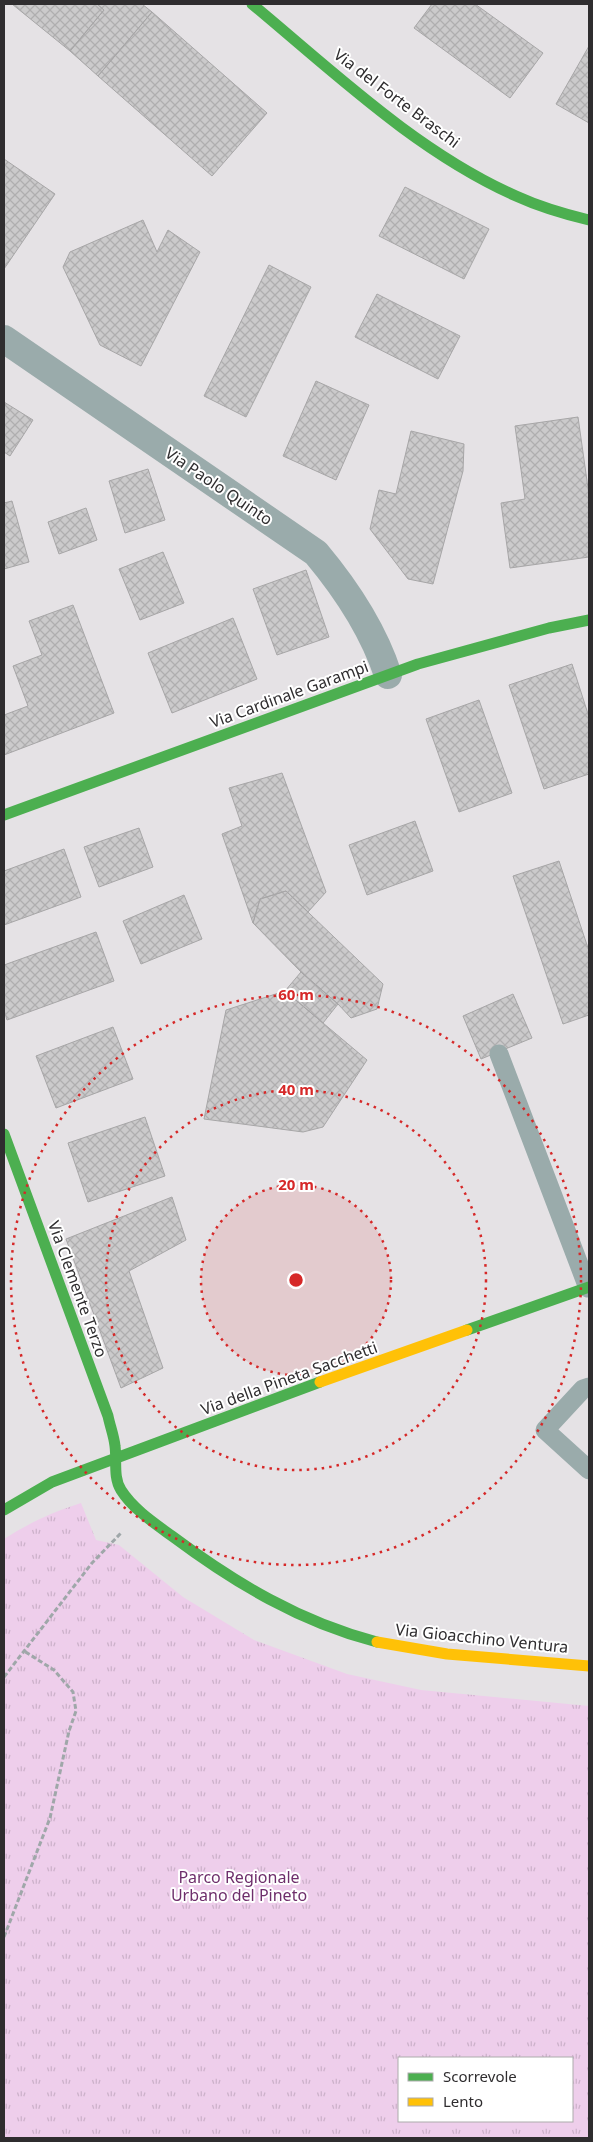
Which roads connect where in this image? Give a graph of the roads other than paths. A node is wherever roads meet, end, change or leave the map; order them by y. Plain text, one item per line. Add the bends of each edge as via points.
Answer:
1 (252, 4) edge
2 (589, 220) edge
3 (4, 339) edge
4 (589, 620) edge
5 (388, 675) junction
6 (4, 815) edge
7 (499, 1054) dead end
8 (4, 1134) edge
9 (588, 1288) edge
10 (589, 1387) edge
11 (116, 1458) junction
12 (589, 1470) edge
13 (4, 1510) edge
14 (589, 1666) edge

1 - 2 street, Via del Forte Braschi via 395,121 464,168 508,193
3 - 5 street, Via Paolo Quinto via 316,553 367,625
4 - 5 street, Via Cardinale Garampi via 549,628
5 - 6 street, Via Cardinale Garampi
7 - 9 lane
8 - 11 street, Via Clemente Terzo via 108,1416
9 - 11 street, Via della Pineta Sacchetti via 283,1395
10 - 12 lane via 583,1389 545,1430
11 - 13 street, Via della Pineta Sacchetti via 52,1482
11 - 14 street, Via Gioacchino Ventura via 117,1481 122,1491 142,1511 222,1574 270,1602 381,1643 427,1652

